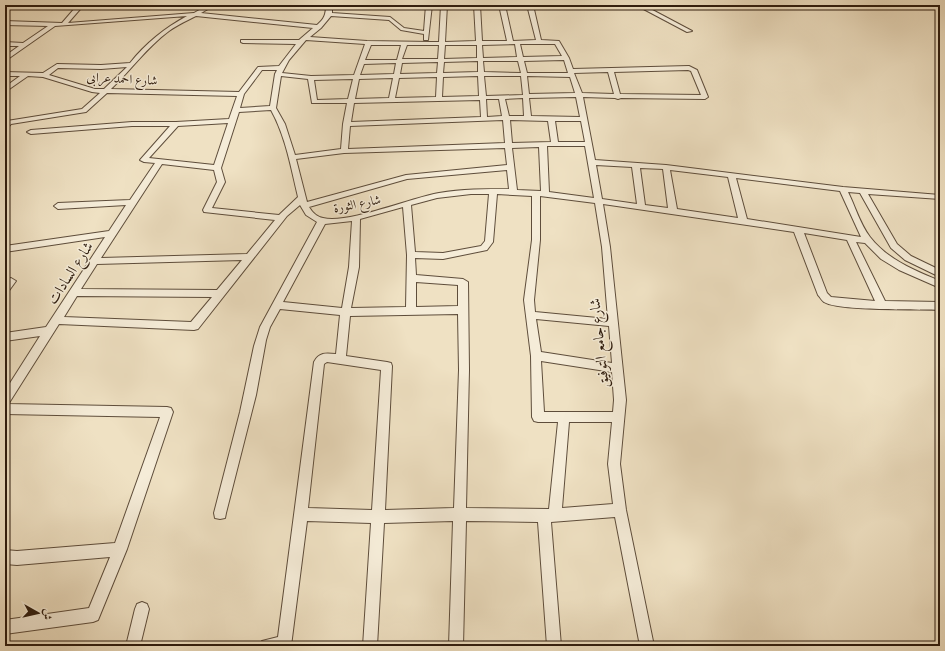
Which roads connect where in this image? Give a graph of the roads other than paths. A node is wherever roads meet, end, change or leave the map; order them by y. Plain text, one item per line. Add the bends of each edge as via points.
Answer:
1 (61, 5) edge
2 (212, 5) edge
3 (329, 5) edge
4 (429, 5) edge
5 (444, 5) edge
6 (477, 5) edge
7 (502, 5) edge
8 (530, 5) edge
9 (639, 5) edge
10 (196, 14) junction
11 (329, 14) junction
12 (5, 23) edge
13 (53, 25) junction
14 (63, 25) junction
15 (319, 27) junction
16 (690, 31) dead end
17 (426, 33) junction
18 (303, 40) junction
19 (243, 41) dead end
20 (370, 42) junction
21 (479, 42) junction
22 (510, 42) junction
23 (517, 42) junction
24 (539, 42) junction
25 (405, 43) junction
26 (426, 43) junction
27 (442, 43) junction
28 (5, 44) edge
29 (23, 45) junction
30 (520, 58) junction
31 (566, 58) junction
32 (5, 59) edge
33 (440, 59) junction
34 (479, 59) junction
35 (399, 61) junction
36 (361, 62) junction
37 (131, 65) junction
38 (610, 70) junction
39 (279, 71) junction
40 (572, 73) junction
41 (5, 74) edge
42 (480, 74) junction
43 (524, 74) junction
44 (26, 75) junction
45 (44, 75) junction
46 (440, 75) junction
47 (396, 77) junction
48 (311, 78) junction
49 (356, 78) junction
50 (5, 90) edge
51 (105, 92) junction
52 (241, 94) junction
53 (579, 95) junction
54 (527, 96) junction
55 (618, 97) junction
56 (483, 98) junction
57 (502, 98) junction
58 (392, 99) junction
59 (438, 99) junction
60 (350, 100) junction
61 (273, 108) junction
62 (235, 110) junction
63 (484, 118) junction
64 (506, 118) junction
65 (528, 118) junction
66 (551, 119) junction
67 (584, 119) junction
68 (232, 121) junction
69 (176, 124) junction
70 (346, 124) junction
71 (5, 128) edge
72 (31, 132) dead end
73 (543, 144) junction
74 (554, 144) junction
75 (588, 144) junction
76 (508, 145) junction
77 (344, 151) junction
78 (293, 157) junction
79 (160, 162) junction
80 (592, 162) junction
81 (636, 165) junction
82 (666, 167) junction
83 (217, 168) junction
84 (511, 168) junction
85 (731, 175) junction
86 (843, 189) junction
87 (863, 191) junction
88 (493, 192) junction
89 (513, 192) junction
90 (540, 194) junction
91 (940, 197) edge
92 (598, 201) junction
93 (132, 202) junction
94 (303, 202) junction
95 (407, 204) junction
96 (58, 206) dead end
97 (641, 207) junction
98 (673, 211) junction
99 (280, 218) junction
100 (356, 218) junction
101 (322, 220) junction
102 (743, 221) junction
103 (798, 230) junction
104 (112, 233) junction
105 (850, 238) junction
106 (869, 241) junction
107 (5, 249) edge
108 (411, 255) junction
109 (248, 257) junction
110 (94, 262) junction
111 (940, 274) edge
112 (411, 278) junction
113 (11, 281) dead end
114 (940, 286) edge
115 (5, 290) edge
116 (74, 292) junction
117 (220, 294) junction
118 (276, 305) junction
119 (882, 305) junction
120 (940, 306) edge
121 (463, 310) junction
122 (346, 312) junction
123 (411, 312) junction
124 (531, 315) junction
125 (56, 320) junction
126 (614, 323) junction
127 (49, 331) junction
128 (5, 337) edge
129 (536, 356) junction
130 (341, 359) junction
131 (617, 368) junction
132 (5, 400) edge
133 (5, 409) edge
134 (564, 417) junction
135 (617, 417) junction
136 (620, 510) junction
137 (220, 512) dead end
138 (301, 514) junction
139 (459, 514) junction
140 (550, 516) junction
141 (379, 517) junction
142 (120, 549) junction
143 (5, 557) edge
144 (142, 609) dead end
145 (5, 627) edge
146 (284, 645) edge
147 (133, 646) edge
148 (267, 646) edge
149 (370, 646) edge
150 (456, 646) edge
151 (554, 646) edge
152 (647, 646) edge

1 - 14 street via 79,7
2 - 10 street
3 - 11 street
4 - 17 street
5 - 27 street
6 - 21 street
7 - 22 street
8 - 24 street
9 - 16 street
10 - 14 street
10 - 15 street
10 - 37 street via 168,29
11 - 15 street
11 - 17 street via 390,19 400,28
12 - 13 street
13 - 14 street
13 - 29 street
15 - 18 street
17 - 26 street
18 - 19 street
18 - 20 street
18 - 39 street
20 - 25 street
20 - 36 street
21 - 22 street
21 - 27 street
21 - 34 street
22 - 23 street
23 - 24 street
23 - 30 street
24 - 31 street, شارع جامع التوفيق via 557,42
25 - 26 street
25 - 35 street
26 - 27 street
27 - 33 street
28 - 29 street
29 - 32 street
30 - 31 street
30 - 34 street
30 - 43 street
31 - 40 street, شارع جامع التوفيق
33 - 34 street
33 - 35 street
33 - 46 street
34 - 42 street
35 - 36 street
35 - 47 street
36 - 49 street
37 - 45 street via 57,66
37 - 51 street
38 - 40 street
38 - 55 street
38 - 55 street via 692,69 705,97
39 - 48 street
39 - 52 street via 260,68
39 - 61 street
40 - 43 street
40 - 53 street, شارع جامع التوفيق
41 - 44 street, شارع احمد عرابى
42 - 43 street
42 - 46 street
42 - 56 street
43 - 54 street
44 - 45 street, شارع احمد عرابى
44 - 50 street
45 - 51 street, شارع احمد عرابى via 86,89
46 - 47 street
46 - 59 street
47 - 49 street
47 - 58 street
48 - 49 street
48 - 60 street via 314,102
49 - 60 street
51 - 52 street, شارع احمد عرابى
51 - 71 street via 82,112 9,122
52 - 62 street
53 - 54 street
53 - 55 street
53 - 67 street, شارع جامع التوفيق
54 - 57 street
54 - 65 street
56 - 57 street
56 - 59 street
56 - 63 street
57 - 64 street
58 - 59 street
58 - 60 street
60 - 70 street
61 - 62 street
61 - 78 street via 282,124
62 - 68 street
63 - 64 street
63 - 70 street
64 - 65 street
64 - 76 street
65 - 66 street
66 - 67 street
66 - 74 street
67 - 75 street, شارع جامع التوفيق
68 - 69 street
68 - 83 street
69 - 72 street via 132,124
69 - 79 street via 144,160
70 - 77 street
73 - 74 street
73 - 76 street
73 - 90 street
74 - 75 street
75 - 80 street, شارع جامع التوفيق
76 - 77 street
76 - 84 street
77 - 78 street
78 - 94 street
79 - 83 street
79 - 93 street, شارع السادات
80 - 81 street
80 - 92 street, شارع جامع التوفيق
81 - 82 street
81 - 97 street
82 - 85 street
82 - 98 street
83 - 99 street via 221,179 208,210
84 - 89 street
84 - 94 street via 413,176
85 - 86 street
85 - 102 street
86 - 87 street
86 - 106 street
87 - 91 street
87 - 111 street via 894,246 908,258
88 - 89 street, شارع الثورة
88 - 95 street, شارع الثورة via 448,194
88 - 108 street via 489,242 484,248 443,256
89 - 90 street, شارع الثورة
90 - 92 street, شارع الثورة
90 - 124 street via 529,293
92 - 97 street, شارع الثورة
92 - 126 street, شارع جامع التوفيق
93 - 96 street
93 - 104 street, شارع السادات
94 - 99 street
94 - 101 street, شارع الثورة via 307,212
95 - 100 street, شارع الثورة
95 - 108 street
97 - 98 street, شارع الثورة
98 - 102 street, شارع الثورة
99 - 109 street
100 - 101 street, شارع الثورة
100 - 122 street via 354,267
101 - 118 street
102 - 103 street, شارع الثورة
103 - 105 street, شارع الثورة
103 - 119 street via 825,297 832,302
104 - 107 street
104 - 110 street, شارع السادات
105 - 106 street, شارع الثورة
105 - 119 street
106 - 114 street via 882,255 900,268
108 - 112 street
109 - 110 street
109 - 117 street
110 - 116 street, شارع السادات
112 - 121 street via 463,282
112 - 123 street
113 - 115 street
116 - 117 street
116 - 125 street, شارع السادات
117 - 125 street via 194,326
118 - 122 street
118 - 137 street via 258,345 254,377
119 - 120 street
121 - 123 street
121 - 139 street via 464,370
122 - 123 street
122 - 130 street
124 - 126 street
124 - 129 street
125 - 127 street, شارع السادات
126 - 131 street, شارع جامع التوفيق
127 - 128 street
127 - 132 street, شارع السادات
129 - 131 street
129 - 134 street via 538,417
130 - 138 street via 325,357 319,362
130 - 141 street via 388,366
131 - 135 street, شارع جامع التوفيق via 620,400
133 - 142 street via 167,412
134 - 135 street
134 - 140 street
135 - 136 street, شارع جامع التوفيق via 614,464
136 - 140 street
136 - 152 street, شارع جامع التوفيق
138 - 141 street
138 - 146 street
139 - 140 street
139 - 141 street
139 - 150 street
140 - 151 street
141 - 149 street
142 - 143 street
142 - 145 street via 93,615
144 - 147 street
146 - 148 street

